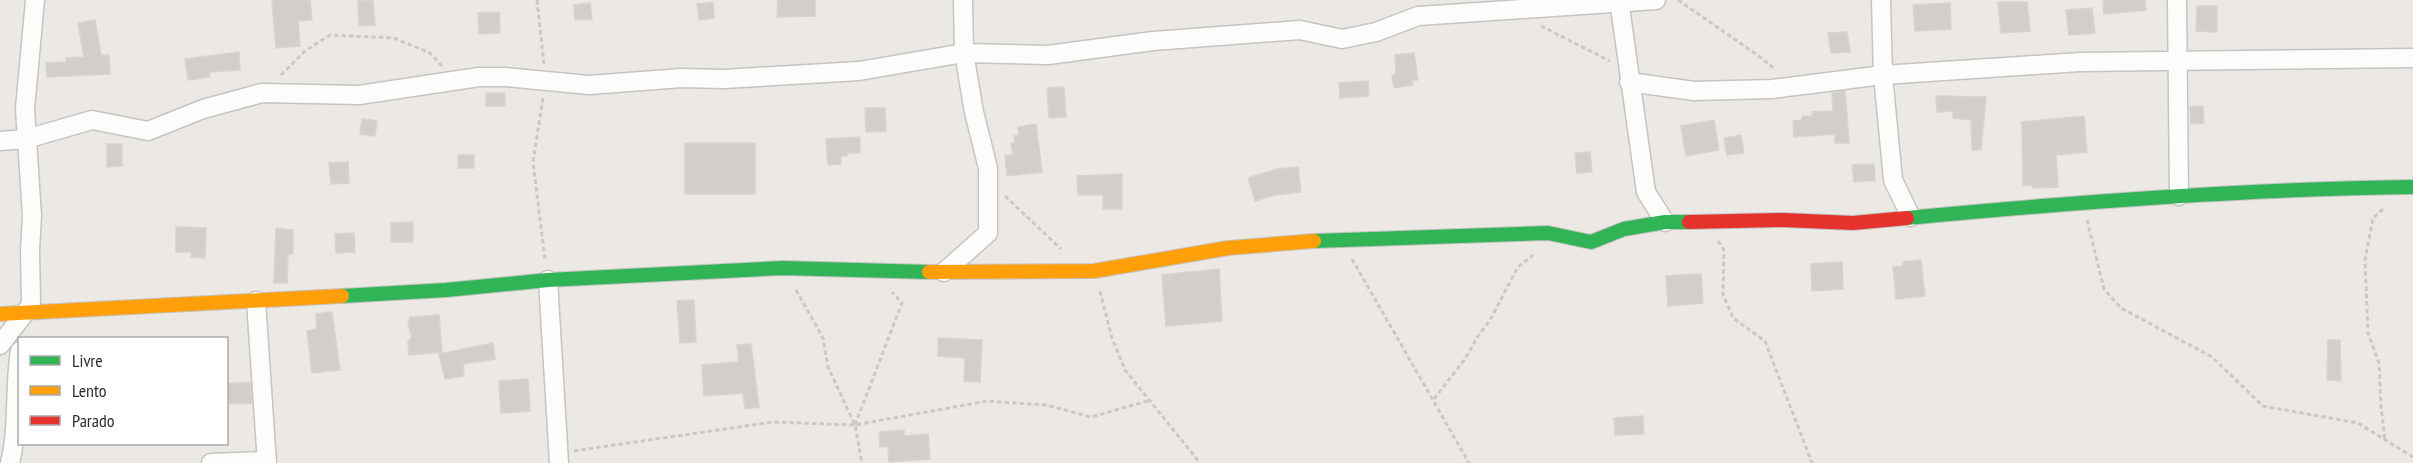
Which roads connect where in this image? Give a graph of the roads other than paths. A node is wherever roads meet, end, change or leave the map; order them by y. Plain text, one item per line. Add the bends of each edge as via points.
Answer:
1 (35, 0) edge
2 (963, 0) edge
3 (1656, 0) edge
4 (1881, 0) edge
5 (2177, 0) edge
6 (1619, 1) edge
7 (964, 53) junction
8 (2413, 58) edge
9 (2177, 61) junction
10 (1883, 75) junction
11 (1629, 82) junction
12 (26, 139) junction
13 (0, 141) edge
14 (2410, 188) edge
15 (2179, 196) junction
16 (1911, 217) junction
17 (1665, 222) junction
18 (945, 272) junction
19 (548, 280) junction
20 (256, 301) junction
21 (26, 311) junction
22 (0, 314) edge
23 (21, 337) edge
24 (0, 345) edge
25 (18, 362) edge
26 (558, 458) edge
27 (266, 462) edge
28 (10, 463) edge
29 (211, 463) edge

1 - 12 street
2 - 7 street
3 - 6 street
4 - 10 street
5 - 9 street
6 - 7 street via 1418,16 1376,32 1342,39 1300,30 1153,41 1048,55
6 - 11 street
7 - 12 street via 860,71 724,79 589,85 488,77 358,95 262,93 203,109 148,131 92,120
7 - 18 street via 988,168 988,233
8 - 9 street
9 - 10 street via 2080,62
9 - 15 street
10 - 11 street via 1772,89 1694,91
10 - 16 street via 1893,180
11 - 17 street via 1646,192
12 - 13 street
12 - 21 street via 32,216 31,305
14 - 15 street
15 - 16 street
16 - 17 street via 1852,224 1783,220
17 - 18 street via 1624,229 1591,242 1548,233 1341,239 1228,248 1095,271
18 - 19 street via 783,268
19 - 20 street
19 - 26 street
20 - 21 street
20 - 27 street
21 - 22 street
21 - 23 street
21 - 24 street
25 - 28 street via 15,442
27 - 29 street

